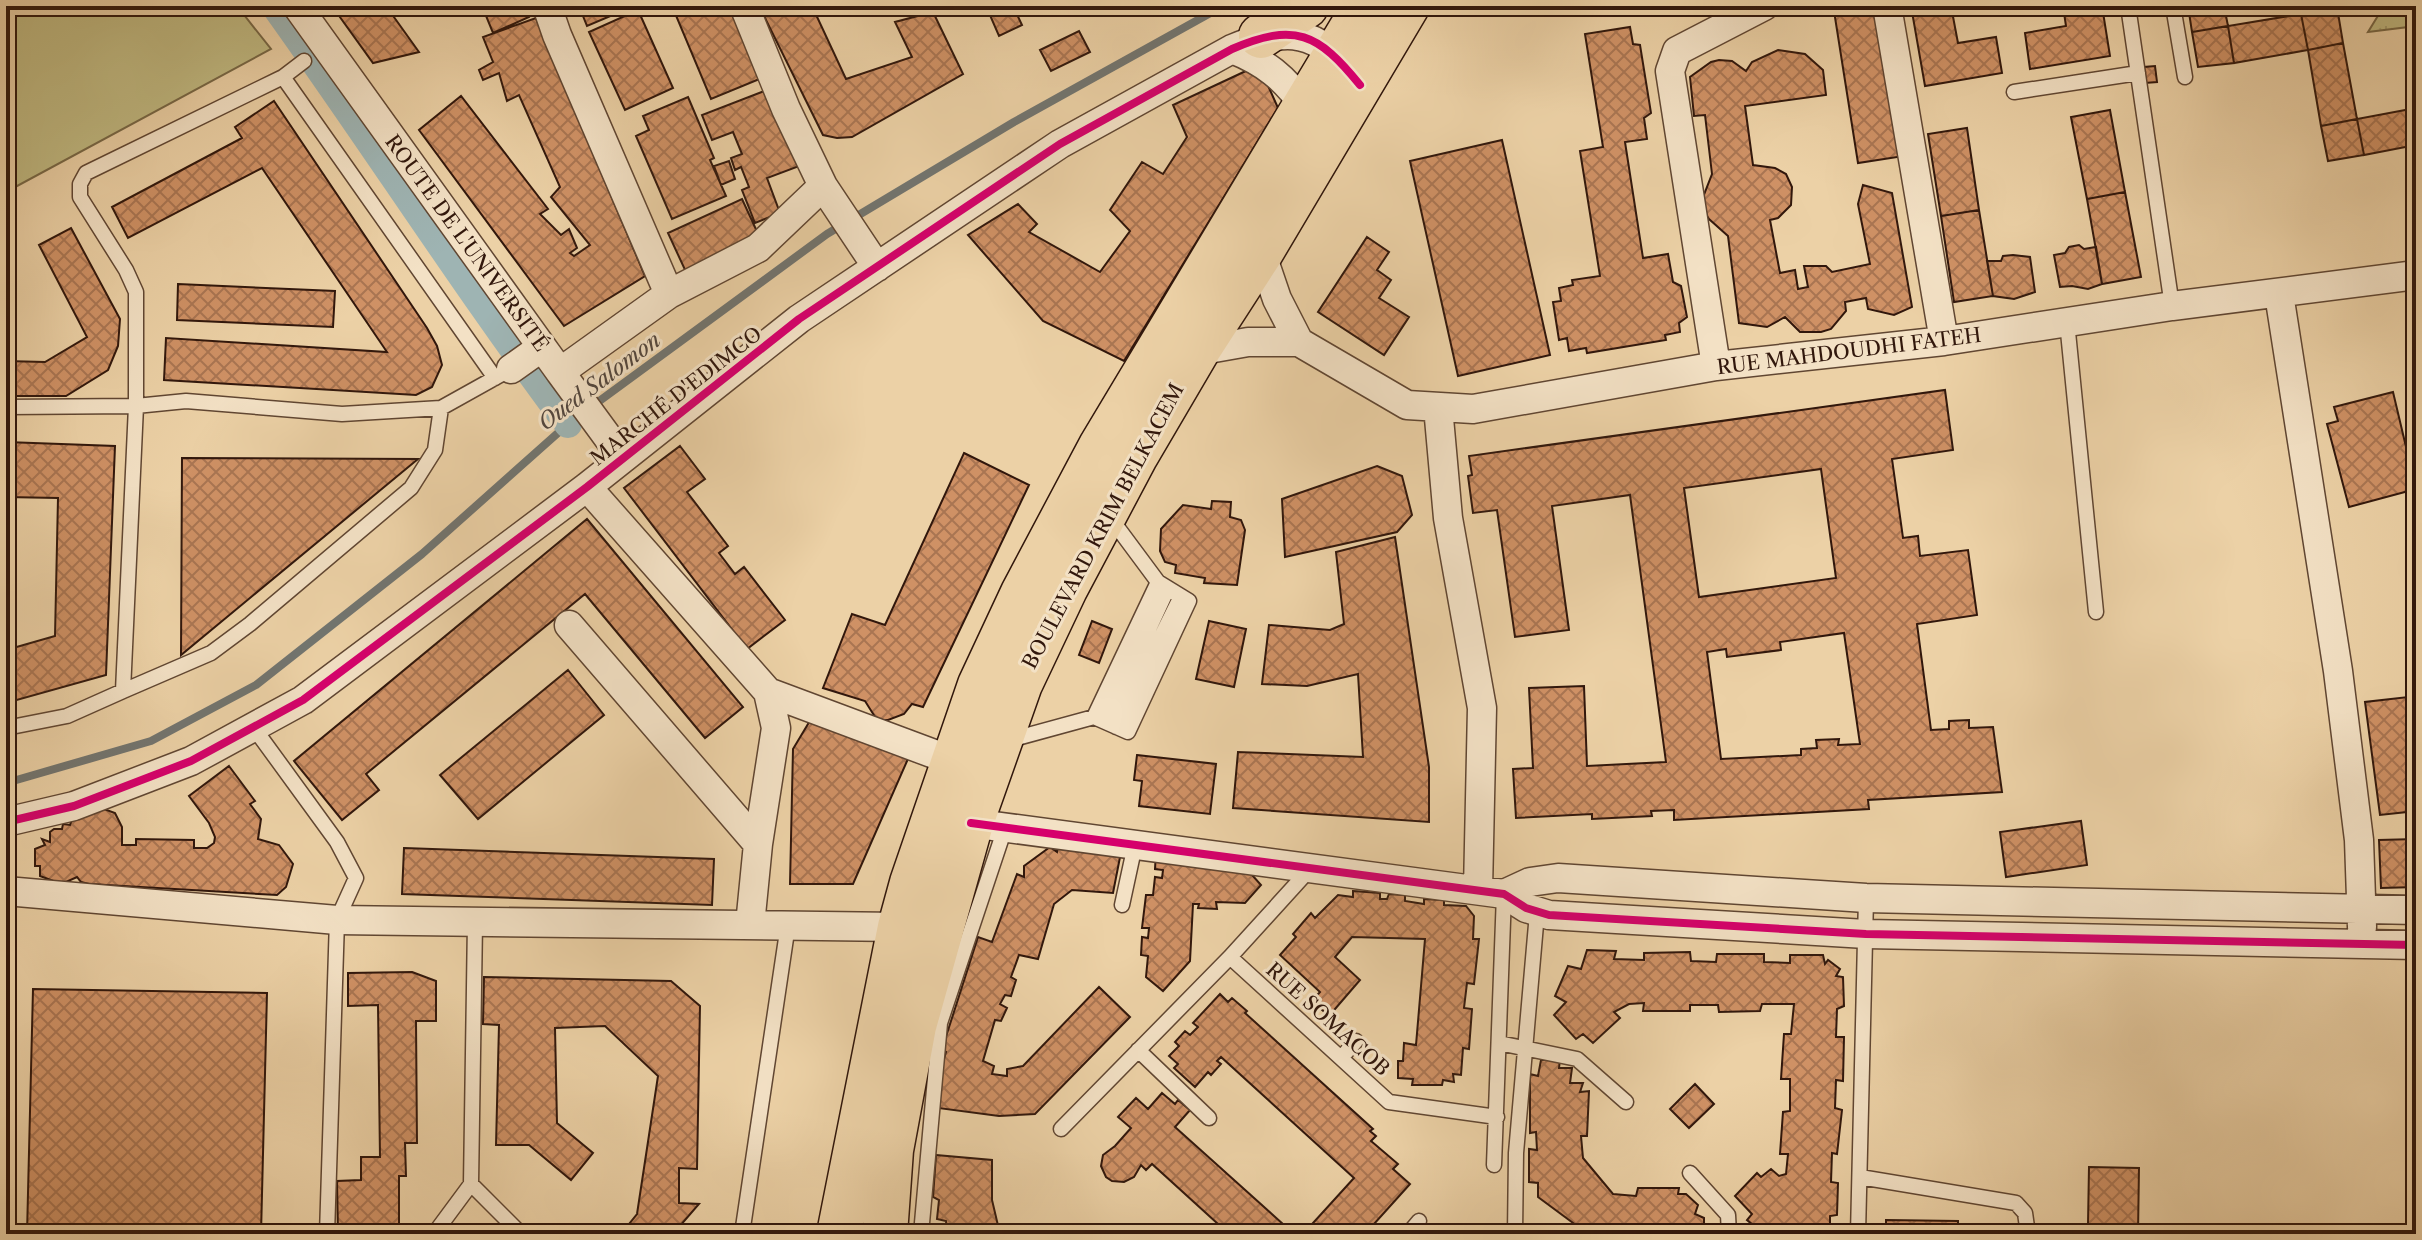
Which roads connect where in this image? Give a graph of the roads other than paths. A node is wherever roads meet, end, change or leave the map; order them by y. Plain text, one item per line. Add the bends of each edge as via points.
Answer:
1 (297, 6) edge
2 (547, 6) edge
3 (744, 6) edge
4 (1306, 6) edge
5 (1365, 6) edge
6 (1407, 6) edge
7 (1764, 6) edge
8 (1887, 6) edge
9 (2128, 6) edge
10 (2173, 6) edge
11 (1247, 43) junction
12 (304, 61) junction
13 (1348, 70) junction
14 (2138, 73) junction
15 (2185, 77) dead end
16 (2014, 92) dead end
17 (1305, 107) junction
18 (827, 192) junction
19 (1261, 252) junction
20 (872, 260) junction
21 (2416, 275) edge
22 (669, 294) junction
23 (2279, 294) junction
24 (2172, 306) junction
25 (2067, 322) junction
26 (1944, 341) junction
27 (1299, 342) junction
28 (539, 349) junction
29 (1197, 351) junction
30 (1716, 366) junction
31 (560, 372) junction
32 (503, 374) junction
33 (136, 406) junction
34 (6, 407) edge
35 (1438, 407) junction
36 (441, 408) junction
37 (623, 458) junction
38 (587, 487) junction
39 (1107, 513) junction
40 (1169, 589) junction
41 (2096, 612) dead end
42 (569, 625) dead end
43 (123, 691) junction
44 (768, 692) junction
45 (1105, 722) junction
46 (6, 728) edge
47 (254, 728) junction
48 (998, 743) junction
49 (953, 761) junction
50 (6, 822) edge
51 (988, 826) junction
52 (758, 844) junction
53 (1135, 845) junction
54 (1311, 868) junction
55 (6, 891) edge
56 (1491, 892) junction
57 (1866, 898) junction
58 (1122, 905) dead end
59 (2363, 909) junction
60 (2416, 910) edge
61 (1537, 913) junction
62 (337, 920) junction
63 (475, 922) junction
64 (750, 925) junction
65 (788, 925) junction
66 (900, 927) junction
67 (1866, 934) junction
68 (2362, 944) junction
69 (2416, 945) edge
70 (1230, 957) junction
71 (1356, 1041) dead end
72 (1499, 1043) junction
73 (1525, 1048) junction
74 (1138, 1050) junction
75 (1341, 1058) junction
76 (1626, 1102) dead end
77 (1497, 1117) junction
78 (1209, 1118) dead end
79 (1061, 1129) dead end
80 (1494, 1165) dead end
81 (1690, 1173) dead end
82 (1860, 1177) junction
83 (471, 1184) junction
84 (1419, 1221) dead end
85 (327, 1234) edge
86 (434, 1234) edge
87 (521, 1234) edge
88 (742, 1234) edge
89 (839, 1234) edge
90 (885, 1234) edge
91 (921, 1234) edge
92 (1408, 1234) edge
93 (1515, 1234) edge
94 (1729, 1234) edge
95 (1858, 1234) edge
96 (2028, 1234) edge

1 - 12 street, ROUTE DE L'UNIVERSITÉ
2 - 22 street
3 - 18 street
4 - 11 main road
5 - 13 main road, BOULEVARD KRIM BELKACEM
6 - 13 main road, BOULEVARD KRIM BELKACEM
7 - 30 street via 1677,51 1670,71
8 - 26 street
9 - 14 lane
10 - 15 lane
11 - 13 street, MARCHÉ D'EDIMCO via 1278,33 1295,35 1311,40
11 - 17 street via 1254,58 1291,87
11 - 20 street, MARCHÉ D'EDIMCO via 1060,144
12 - 28 street, ROUTE DE L'UNIVERSITÉ
12 - 32 lane
12 - 33 lane via 86,173 80,184 80,197 136,292
13 - 17 main road, BOULEVARD KRIM BELKACEM
13 - 19 main road, BOULEVARD KRIM BELKACEM
14 - 16 lane
14 - 24 lane
17 - 49 main road, BOULEVARD KRIM BELKACEM via 1101,446 1023,593 980,685
18 - 20 street
18 - 22 street, ROUTE DE L'UNIVERSITÉ via 758,248
19 - 27 street
19 - 29 main road, BOULEVARD KRIM BELKACEM
20 - 37 street, MARCHÉ D'EDIMCO
21 - 23 street, RUE MAHDOUDHI FATEH
22 - 31 street, ROUTE DE L'UNIVERSITÉ
23 - 24 street, RUE MAHDOUDHI FATEH
23 - 59 street via 2338,671
24 - 25 street, RUE MAHDOUDHI FATEH
25 - 26 street, RUE MAHDOUDHI FATEH
25 - 41 lane
26 - 30 street, RUE MAHDOUDHI FATEH
27 - 29 street via 1248,342
27 - 35 street, RUE MAHDOUDHI FATEH via 1407,405
28 - 31 street, ROUTE DE L'UNIVERSITÉ
28 - 32 street
29 - 39 main road, BOULEVARD KRIM BELKACEM
30 - 35 street, RUE MAHDOUDHI FATEH via 1473,409
31 - 37 street
32 - 36 lane
33 - 34 lane
33 - 36 lane via 186,401 342,414
33 - 43 lane
35 - 56 street via 1448,518 1482,708
36 - 43 lane via 435,450 411,488 211,653
37 - 38 street, MARCHÉ D'EDIMCO
38 - 44 street
38 - 47 street, MARCHÉ D'EDIMCO via 303,700
39 - 40 lane
39 - 48 main road, BOULEVARD KRIM BELKACEM via 1065,589
40 - 45 lane
40 - 45 lane
42 - 52 street
43 - 46 lane via 67,716
44 - 49 street
44 - 52 street via 776,728
45 - 48 lane
47 - 50 street, MARCHÉ D'EDIMCO via 191,761 88,801
47 - 62 lane via 337,842 356,878
48 - 51 main road, BOULEVARD KRIM BELKACEM
49 - 66 main road, BOULEVARD KRIM BELKACEM
51 - 53 street
51 - 90 main road, BOULEVARD KRIM BELKACEM via 914,1026 891,1150
51 - 91 lane via 940,1023
52 - 64 street
53 - 54 street
53 - 58 lane
54 - 56 street
54 - 70 lane
55 - 62 street
56 - 57 street via 1558,878
56 - 61 street
56 - 72 lane
57 - 59 street
57 - 67 lane
59 - 60 street
59 - 68 street
61 - 67 street
61 - 73 lane
62 - 63 street
62 - 85 lane
63 - 64 street
63 - 83 lane
64 - 65 street
65 - 66 street
65 - 88 lane
66 - 89 main road, BOULEVARD KRIM BELKACEM
67 - 68 street
67 - 82 lane
68 - 69 street
70 - 74 lane
70 - 75 lane, RUE SOMACOB
71 - 75 lane
72 - 73 lane
72 - 77 lane
73 - 76 lane via 1577,1059
73 - 93 lane
74 - 78 lane
74 - 79 lane
75 - 77 lane, RUE SOMACOB via 1389,1102
77 - 80 lane
81 - 94 lane via 1728,1215
82 - 95 lane
82 - 96 lane via 2016,1203 2025,1213
83 - 86 lane
83 - 87 lane
84 - 92 lane

